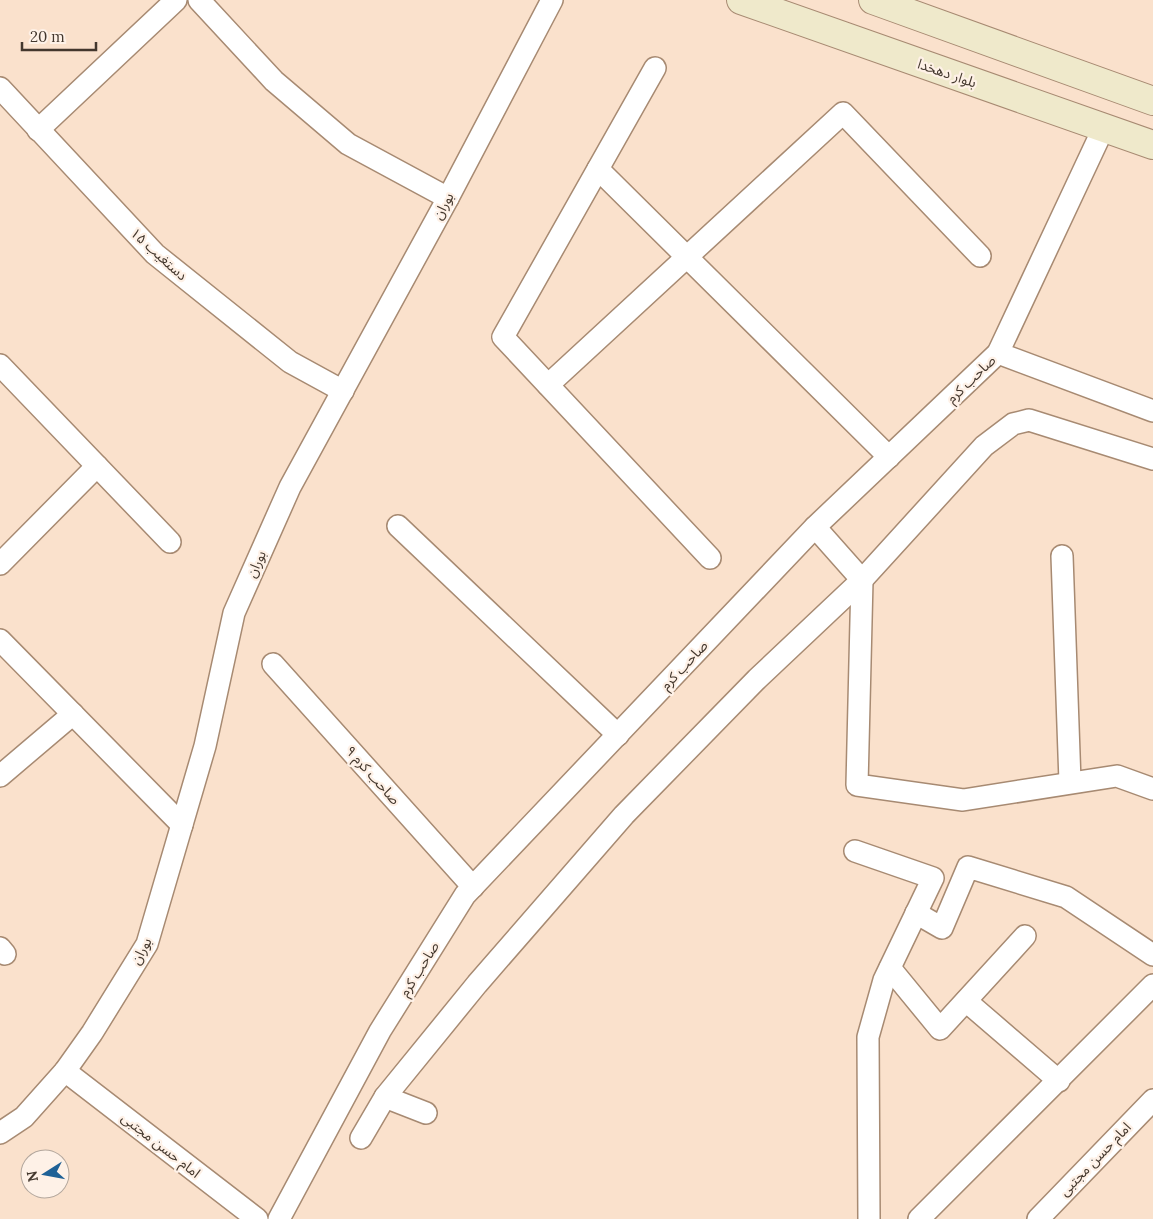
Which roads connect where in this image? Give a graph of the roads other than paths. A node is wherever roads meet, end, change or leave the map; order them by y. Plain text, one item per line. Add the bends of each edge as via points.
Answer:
1 (176, 0) edge
2 (200, 0) edge
3 (552, 0) edge
4 (741, 0) edge
5 (874, 0) edge
6 (956, 30) junction
7 (655, 68) dead end
8 (943, 72) junction
9 (0, 88) edge
10 (1153, 101) edge
11 (1104, 127) junction
12 (38, 130) junction
13 (1153, 145) edge
14 (598, 169) junction
15 (448, 198) junction
16 (980, 256) dead end
17 (686, 257) junction
18 (998, 353) junction
19 (0, 365) edge
20 (548, 385) junction
21 (343, 391) junction
22 (1153, 411) edge
23 (889, 457) junction
24 (1153, 459) edge
25 (97, 466) junction
26 (398, 526) dead end
27 (815, 527) junction
28 (170, 542) dead end
29 (1062, 556) dead end
30 (710, 558) dead end
31 (0, 564) edge
32 (862, 580) junction
33 (0, 640) edge
34 (273, 664) dead end
35 (73, 714) junction
36 (618, 735) junction
37 (0, 776) edge
38 (1070, 782) junction
39 (1153, 789) edge
40 (182, 825) junction
41 (855, 851) dead end
42 (473, 887) junction
43 (916, 913) junction
44 (1025, 936) dead end
45 (1153, 955) edge
46 (890, 968) junction
47 (1153, 985) edge
48 (966, 1001) junction
49 (64, 1071) junction
50 (1059, 1081) junction
51 (385, 1097) junction
52 (1153, 1100) edge
53 (426, 1112) dead end
54 (0, 1133) edge
55 (362, 1138) dead end
56 (257, 1219) edge
57 (279, 1219) edge
58 (869, 1219) edge
59 (919, 1219) edge
60 (1038, 1219) edge

1 - 12 street
2 - 15 street via 274,81 348,144
3 - 15 street, بوران
4 - 8 street, بلوار دهخدا
5 - 6 street
6 - 8 street
6 - 10 street
7 - 14 street
8 - 11 street, بلوار دهخدا
9 - 12 street, دستغیب ۱۵
11 - 13 street, بلوار دهخدا
11 - 18 street, صاحب کرم
12 - 21 street, دستغیب ۱۵ via 155,254 290,362
14 - 17 street
14 - 20 street via 503,337
15 - 21 street, بوران
16 - 17 street via 843,113
17 - 20 street
17 - 23 street
18 - 22 street
18 - 23 street, صاحب کرم
19 - 25 street
20 - 30 street
21 - 40 street, بوران via 290,488 234,613 205,746
23 - 27 street, صاحب کرم
24 - 32 street via 1029,420 1013,424 984,446
25 - 28 street
25 - 31 street
26 - 36 street
27 - 32 street
27 - 36 street, صاحب کرم
29 - 38 street
32 - 38 street via 857,784 963,800
32 - 51 street via 757,679 624,815 477,984
33 - 35 street
34 - 42 street, صاحب کرم ۹
35 - 37 street
35 - 40 street
36 - 42 street, صاحب کرم
38 - 39 street via 1117,776
40 - 49 street, بوران via 147,944 92,1033
41 - 43 street via 933,878
42 - 57 street, صاحب کرم via 380,1031
43 - 45 street via 942,928 968,867 1066,897
43 - 46 street
44 - 48 street
46 - 48 street via 940,1029
46 - 58 street via 868,1037
47 - 50 street
48 - 50 street
49 - 54 street, بوران via 24,1117
49 - 56 street, امام حسن مجتبی
50 - 59 street
51 - 53 street
51 - 55 street
52 - 60 street, امام حسن مجتبی

